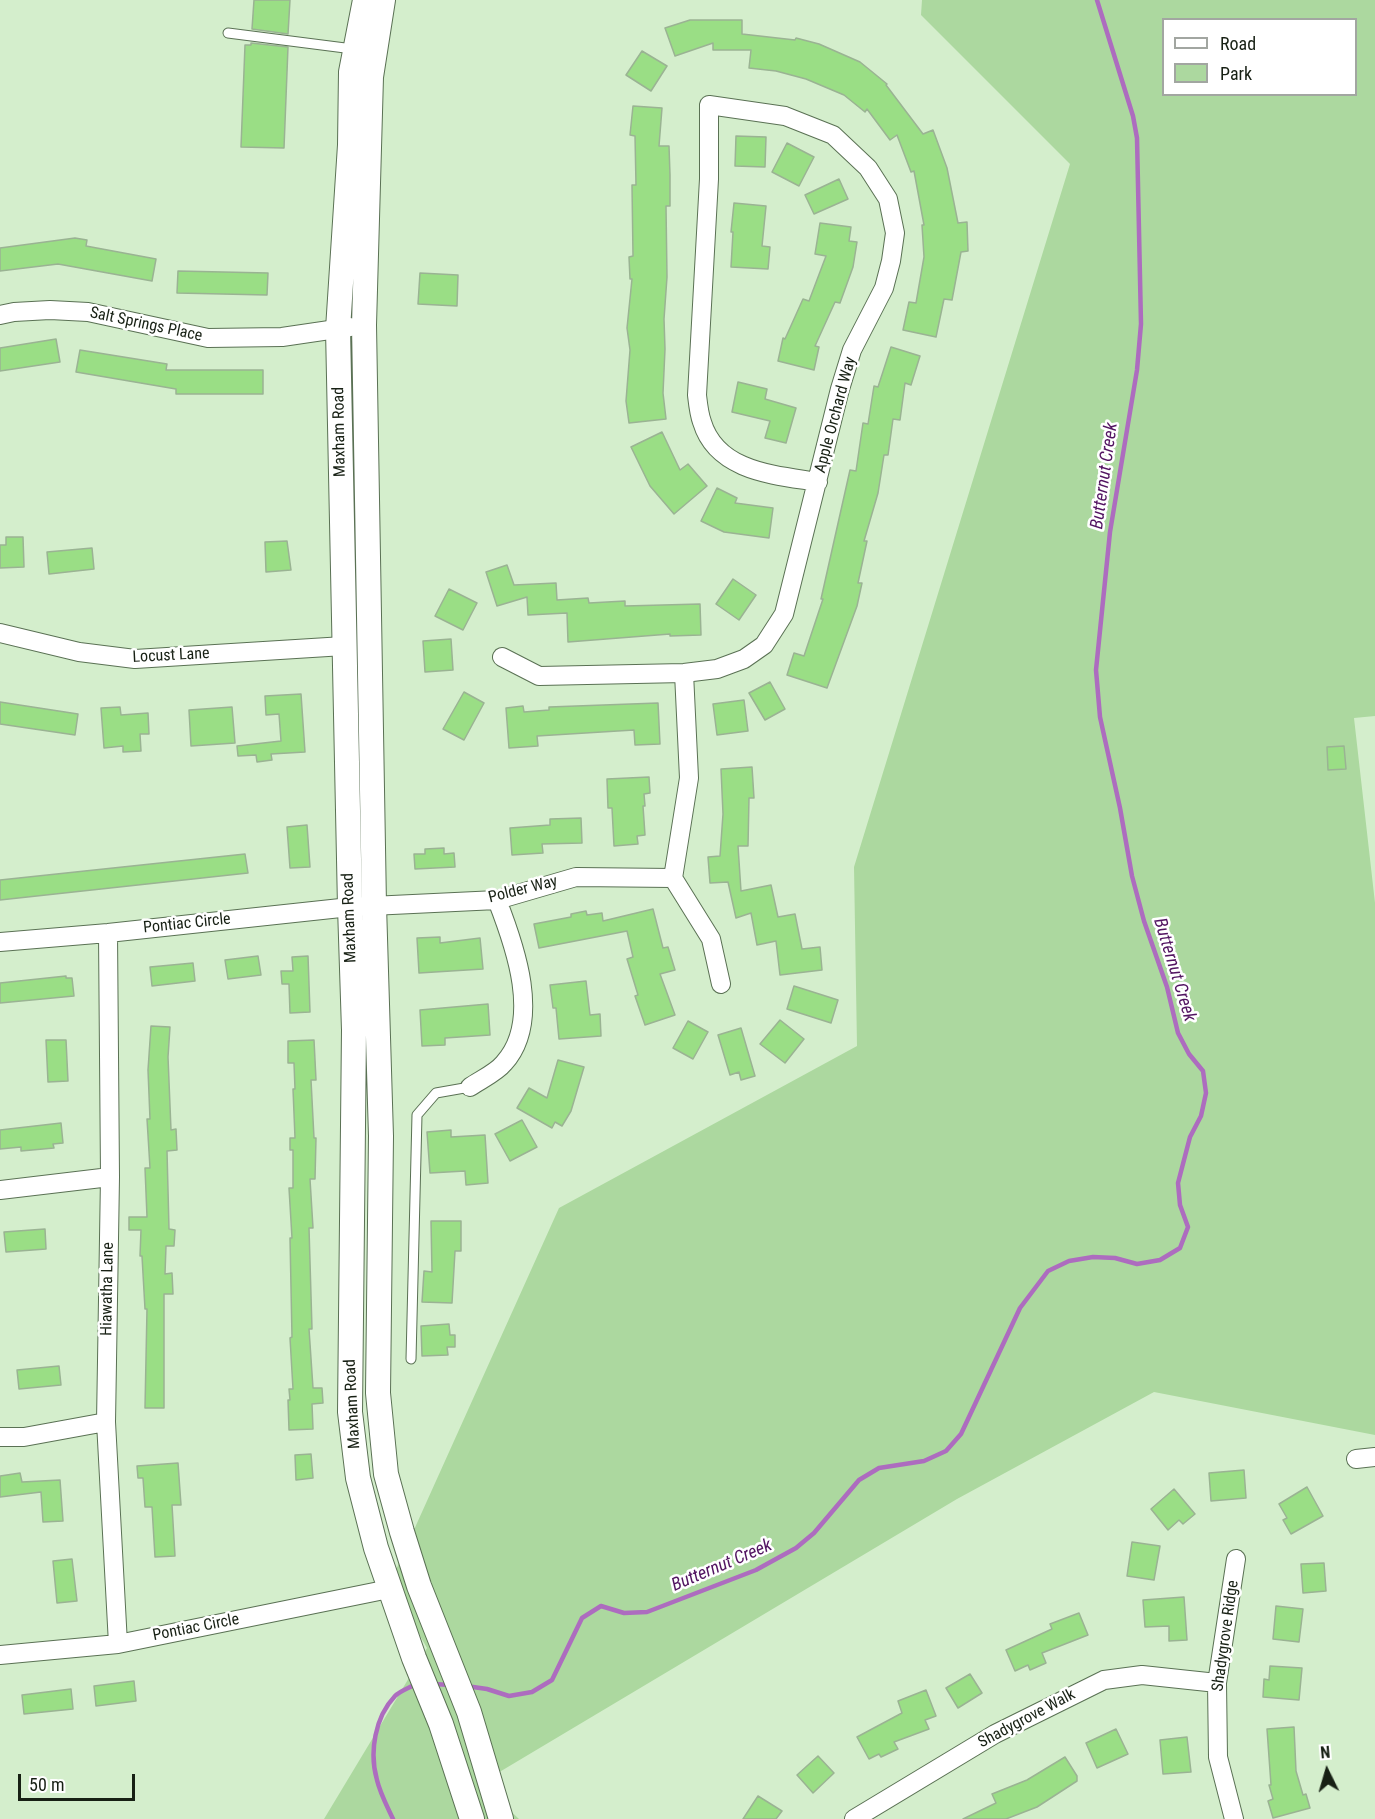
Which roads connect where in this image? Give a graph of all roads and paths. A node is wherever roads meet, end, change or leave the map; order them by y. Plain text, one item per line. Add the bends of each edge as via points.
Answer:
1 (364, 0) edge
2 (383, 0) edge
3 (228, 33) dead end
4 (356, 49) junction
5 (0, 315) edge
6 (364, 325) junction
7 (338, 329) junction
8 (818, 482) junction
9 (0, 633) edge
10 (344, 646) junction
11 (502, 657) dead end
12 (684, 673) junction
13 (673, 878) junction
14 (497, 900) junction
15 (374, 905) junction
16 (350, 907) junction
17 (108, 933) junction
18 (0, 942) edge
19 (721, 984) dead end
20 (470, 1087) joint
21 (110, 1177) junction
22 (0, 1190) edge
23 (411, 1359) dead end
24 (106, 1422) junction
25 (0, 1437) edge
26 (1375, 1456) edge
27 (1356, 1459) dead end
28 (1236, 1559) dead end
29 (389, 1589) junction
30 (118, 1644) junction
31 (0, 1654) edge
32 (1217, 1683) junction
33 (472, 1819) edge
34 (501, 1819) edge
35 (854, 1819) edge
36 (1234, 1819) edge

1 - 4 main road, Maxham Road
2 - 6 main road, Maxham Road via 371,76
3 - 4 lane
4 - 7 main road, Maxham Road via 351,72
5 - 7 street, Salt Springs Place via 50,310 88,312 208,338 282,337
6 - 7 street, Salt Springs Place
6 - 15 main road, Maxham Road
7 - 10 main road, Maxham Road
8 - 8 street, Apple Orchard Way via 852,350 887,279 895,233 888,199 868,168 833,135 785,116 709,105 709,179 697,395 702,423 713,445 738,465
8 - 12 street, Apple Orchard Way via 783,614 764,645 744,659 717,669
9 - 10 street, Locust Lane via 79,652 135,659
10 - 16 main road, Maxham Road
11 - 12 street, Apple Orchard Way via 539,676
12 - 13 street via 689,778
13 - 14 street, Polder Way via 576,877
13 - 19 street via 711,939
14 - 15 street, Polder Way
14 - 20 street via 518,964 523,1018 519,1039 504,1064
15 - 16 street, Pontiac Circle
15 - 34 main road, Maxham Road via 381,1136 379,1405 386,1474 419,1586 469,1712
16 - 17 street, Pontiac Circle
16 - 29 main road, Maxham Road via 354,1030 350,1412 358,1478
17 - 18 street, Pontiac Circle
17 - 21 street, Hiawatha Lane
20 - 23 lane via 436,1093 417,1115
21 - 22 street
21 - 24 street, Hiawatha Lane
24 - 25 street via 24,1437
24 - 30 street, Hiawatha Lane
26 - 27 street
28 - 32 street, Shadygrove Ridge
29 - 30 street, Pontiac Circle
29 - 33 main road, Maxham Road via 459,1773
30 - 31 street, Pontiac Circle
32 - 35 street, Shadygrove Walk via 1142,1675 1104,1680 995,1734
32 - 36 street, Shadygrove Ridge via 1218,1757

